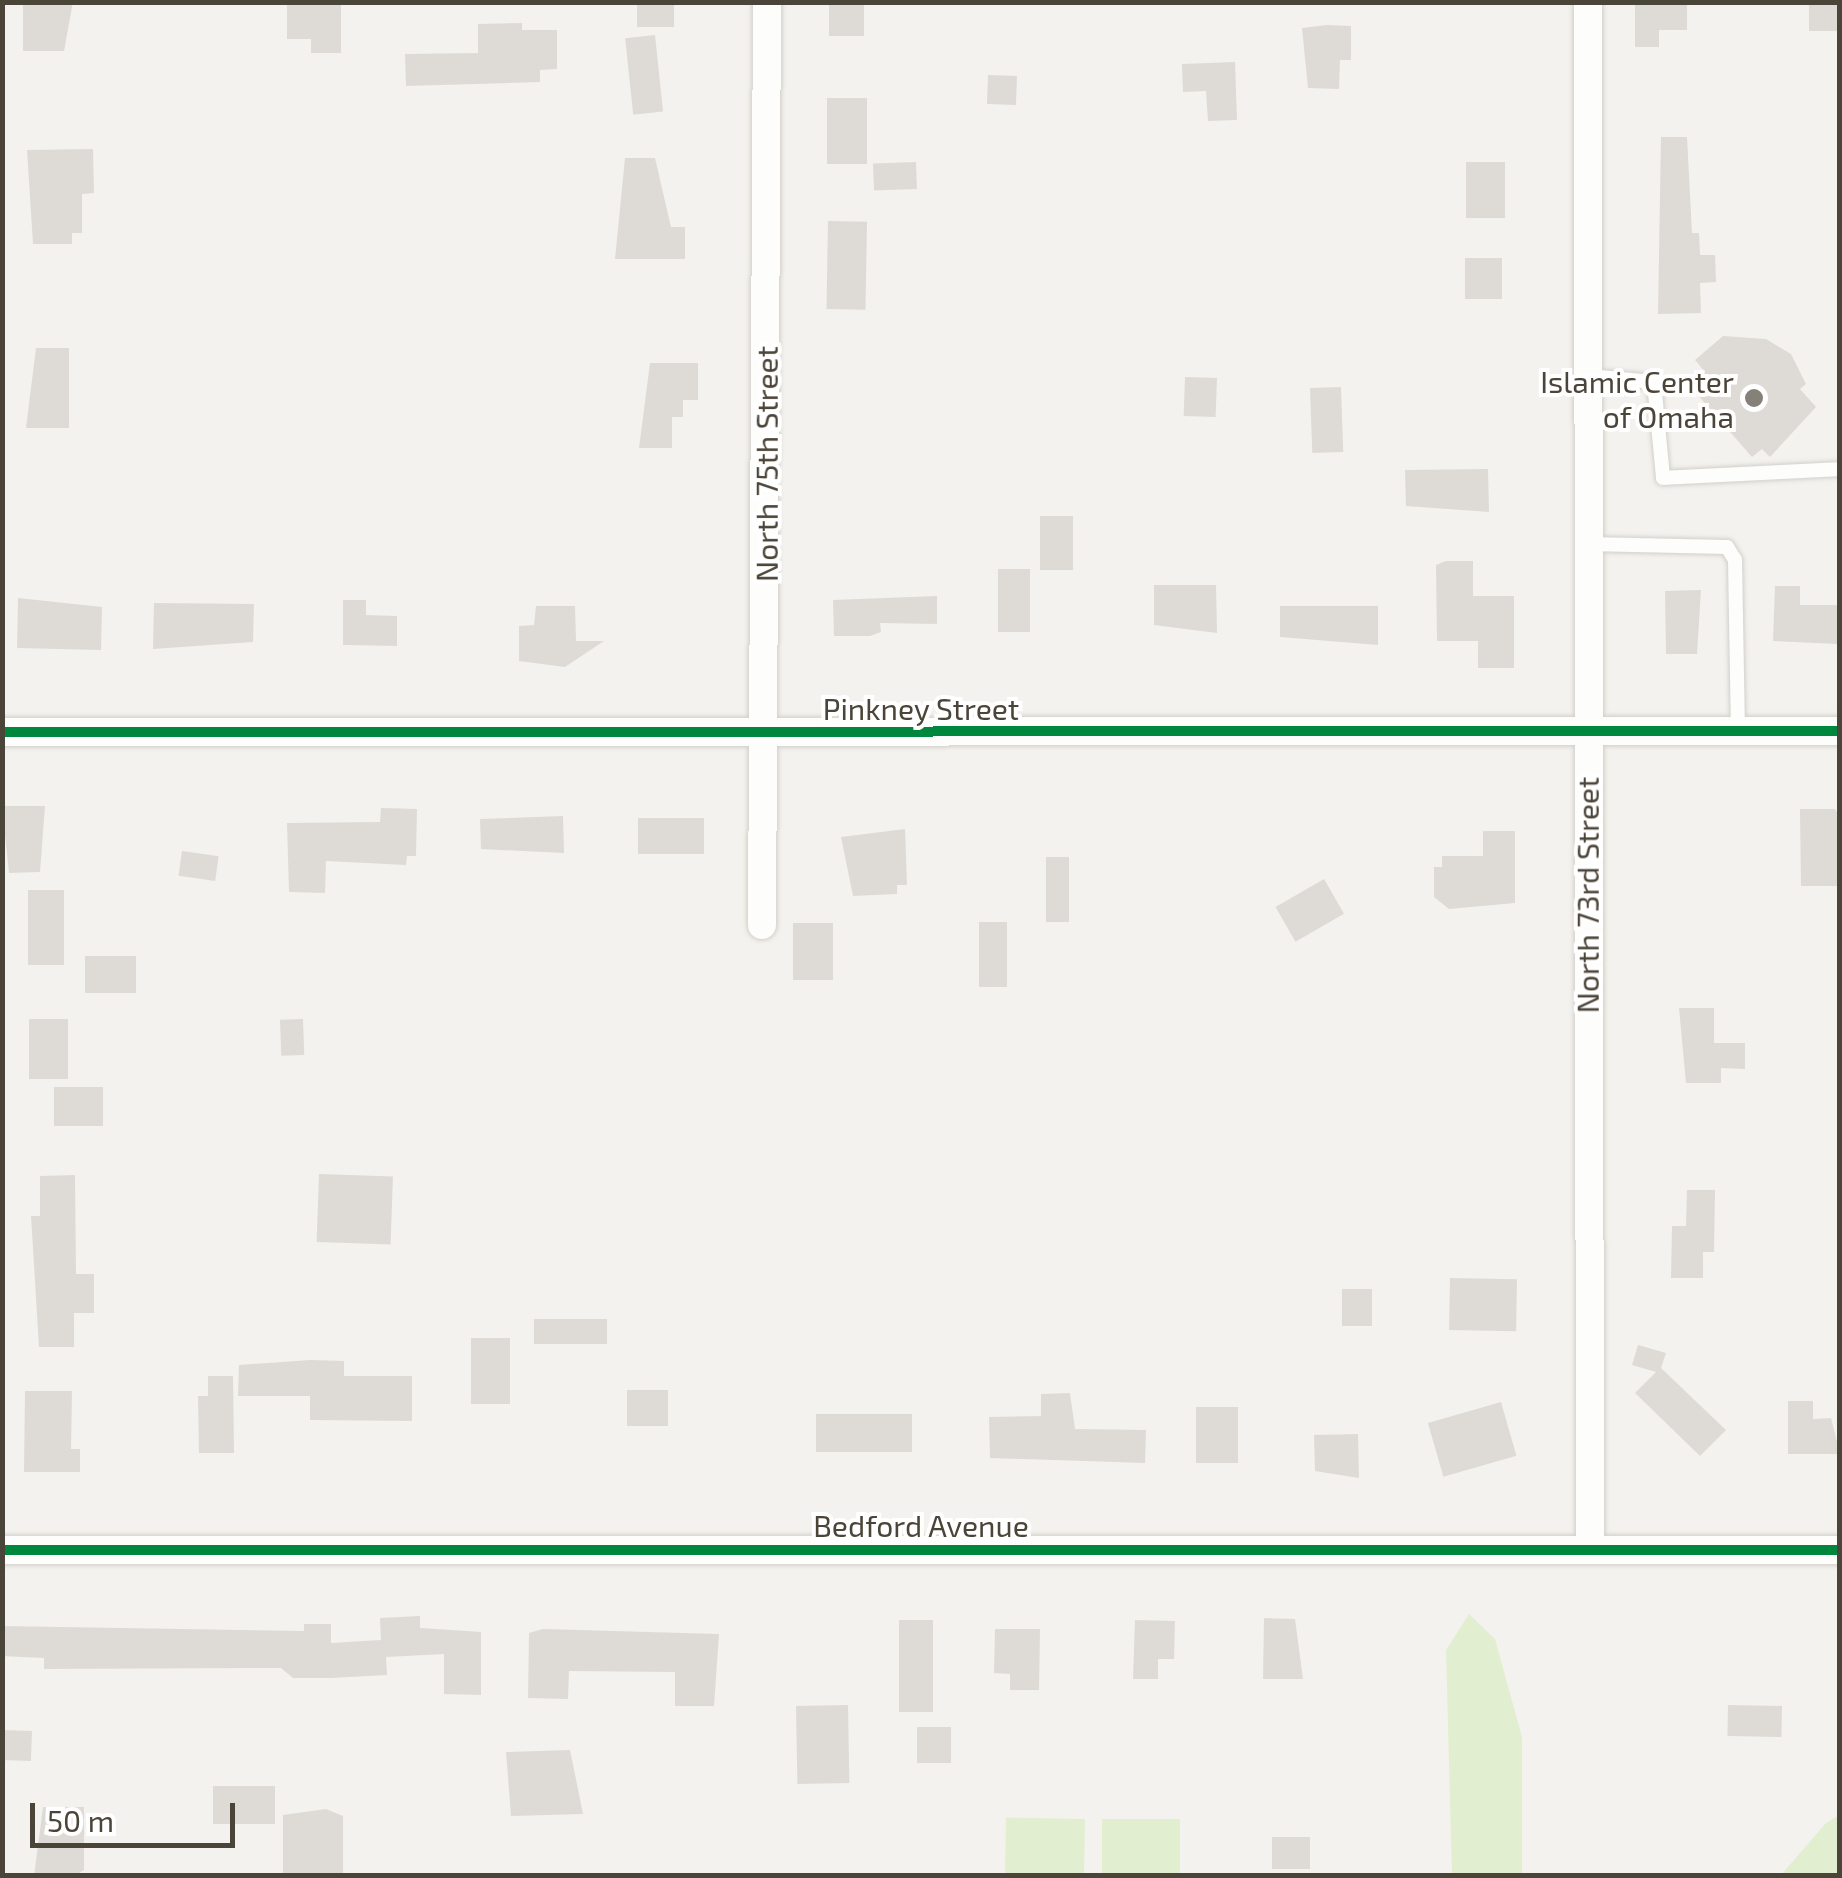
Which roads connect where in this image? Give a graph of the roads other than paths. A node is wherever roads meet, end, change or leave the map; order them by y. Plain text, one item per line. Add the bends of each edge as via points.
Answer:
1 (767, 2) edge
2 (1588, 2) edge
3 (1587, 376) junction
4 (1840, 469) edge
5 (1587, 544) junction
6 (1738, 731) junction
7 (1840, 731) edge
8 (2, 732) edge
9 (1586, 732) junction
10 (766, 733) junction
11 (762, 925) dead end
12 (1590, 1548) junction
13 (2, 1550) edge
14 (1840, 1550) edge

1 - 10 street, North 75th Street
2 - 3 street, North 73rd Street
3 - 4 lane via 1654,382 1663,478
3 - 5 street, North 73rd Street
5 - 6 lane via 1727,547 1735,560
5 - 9 street, North 73rd Street
6 - 7 street, Pinkney Street
6 - 9 street, Pinkney Street
8 - 10 street, Pinkney Street
9 - 10 street, Pinkney Street
9 - 12 street, North 73rd Street
10 - 11 street, North 75th Street
12 - 13 street, Bedford Avenue
12 - 14 street, Bedford Avenue

